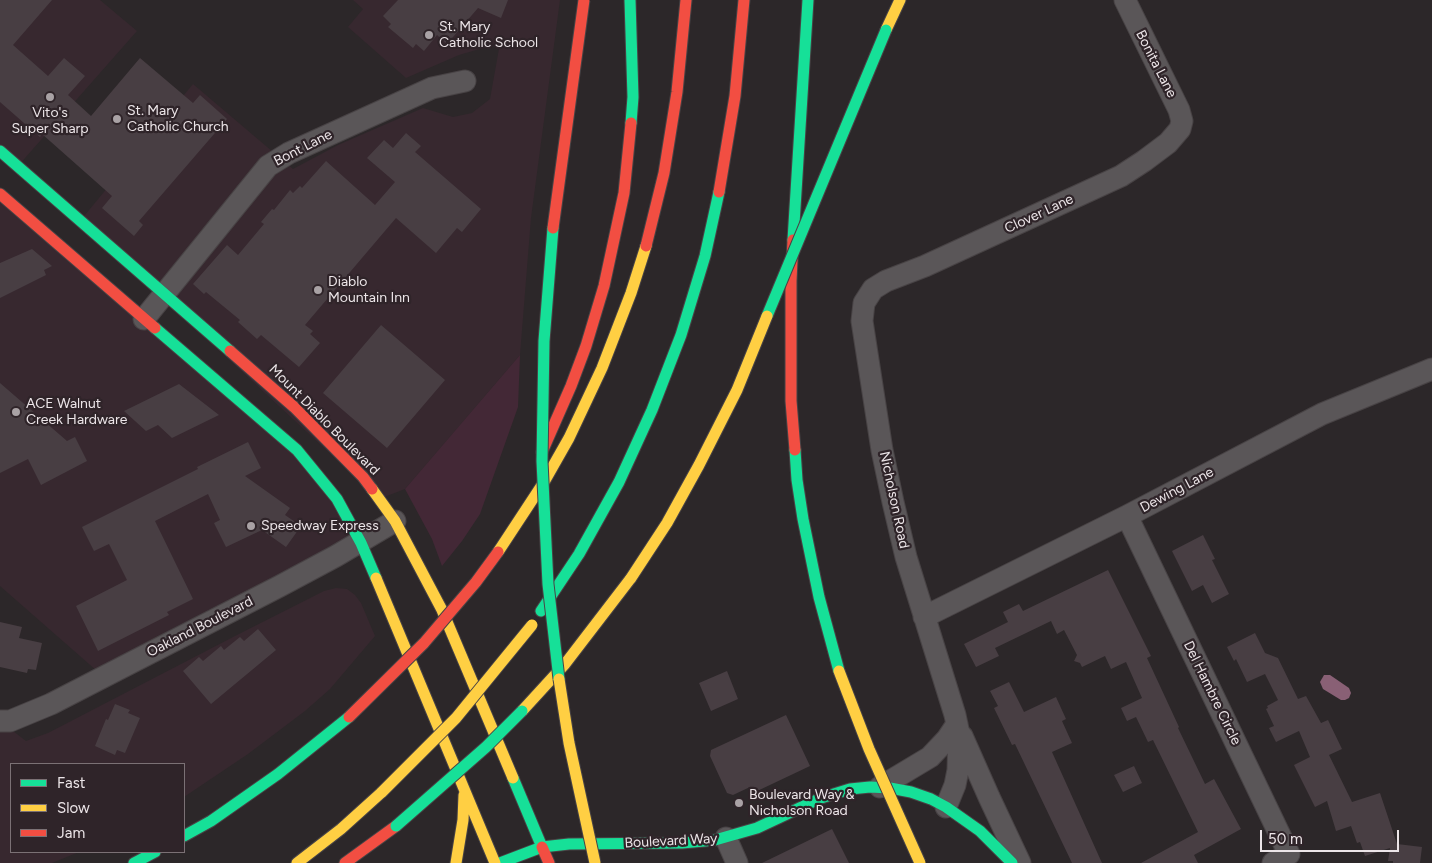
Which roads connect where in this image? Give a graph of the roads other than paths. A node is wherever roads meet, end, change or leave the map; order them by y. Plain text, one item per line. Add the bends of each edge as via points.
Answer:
1 (584, 0) edge
2 (630, 0) edge
3 (686, 0) edge
4 (744, 0) edge
5 (808, 0) edge
6 (900, 0) edge
7 (1124, 0) edge
8 (465, 81) dead end
9 (1180, 129) joint
10 (0, 151) edge
11 (0, 194) edge
12 (886, 282) joint
13 (165, 295) junction
14 (144, 319) junction
15 (1431, 371) edge
16 (532, 474) dead end
17 (525, 491) dead end
18 (1127, 516) junction
19 (396, 521) junction
20 (361, 542) junction
21 (498, 552) junction
22 (924, 617) junction
23 (0, 721) edge
24 (957, 724) junction
25 (880, 787) junction
26 (464, 791) junction
27 (946, 807) junction
28 (185, 835) edge
29 (726, 838) junction
30 (542, 847) junction
31 (153, 853) edge
32 (134, 863) edge
33 (297, 863) edge
34 (345, 863) edge
35 (456, 863) edge
36 (495, 863) edge
37 (500, 863) edge
38 (549, 863) edge
39 (594, 863) edge
40 (738, 863) edge
41 (920, 863) edge
42 (1012, 863) edge
43 (1020, 863) edge
44 (1273, 863) edge

1 - 39 main road, bridge via 550,257 544,341 542,453 548,584 558,670
2 - 16 main road via 633,97 624,193 616,235 586,346
3 - 21 main road via 677,92 664,173 631,293 602,368 569,438
4 - 33 main road, bridge via 730,135 705,256 681,335 619,482 580,554 532,625 480,690 382,792
5 - 41 main road, bridge via 791,282 791,402 796,470 819,597 839,671
6 - 34 main road, bridge via 737,390 667,523 631,578 565,664 522,711 486,748 396,826
7 - 9 street, Bonita Lane via 1180,110
8 - 13 street, Bont Lane via 432,88 289,153 268,166
9 - 12 street, Clover Lane via 1168,143 1120,176
10 - 13 main road, Mount Diablo Boulevard
11 - 14 main road
12 - 22 street, Nicholson Road via 873,289 864,303 862,320 882,450 906,557
13 - 14 street, Bont Lane
13 - 19 main road, Mount Diablo Boulevard via 294,407 363,477
14 - 20 main road via 297,450 337,498
15 - 18 street, Dewing Lane via 1322,414
17 - 21 main road
18 - 22 street, Dewing Lane
18 - 44 street, Del Hambre Circle via 1289,854
19 - 20 street, Oakland Boulevard
19 - 30 main road, Mount Diablo Boulevard via 442,610
20 - 23 street, Oakland Boulevard via 51,704 10,721
20 - 26 main road
21 - 28 main road, bridge via 424,643 349,717 278,774
22 - 24 street, Nicholson Road
24 - 25 street, Boulevard Way via 930,757
24 - 27 street, Nicholson Road via 960,745 958,770
24 - 43 street, Nicholson Road
25 - 27 main road, Boulevard Way via 920,795
25 - 29 main road, Boulevard Way via 835,793 757,828
26 - 35 main road
26 - 36 main road
27 - 42 main road, Boulevard Way via 980,831
29 - 30 main road, Boulevard Way via 692,843
29 - 40 street
30 - 37 main road, Boulevard Way
30 - 38 main road, Mount Diablo Boulevard
31 - 32 main road

